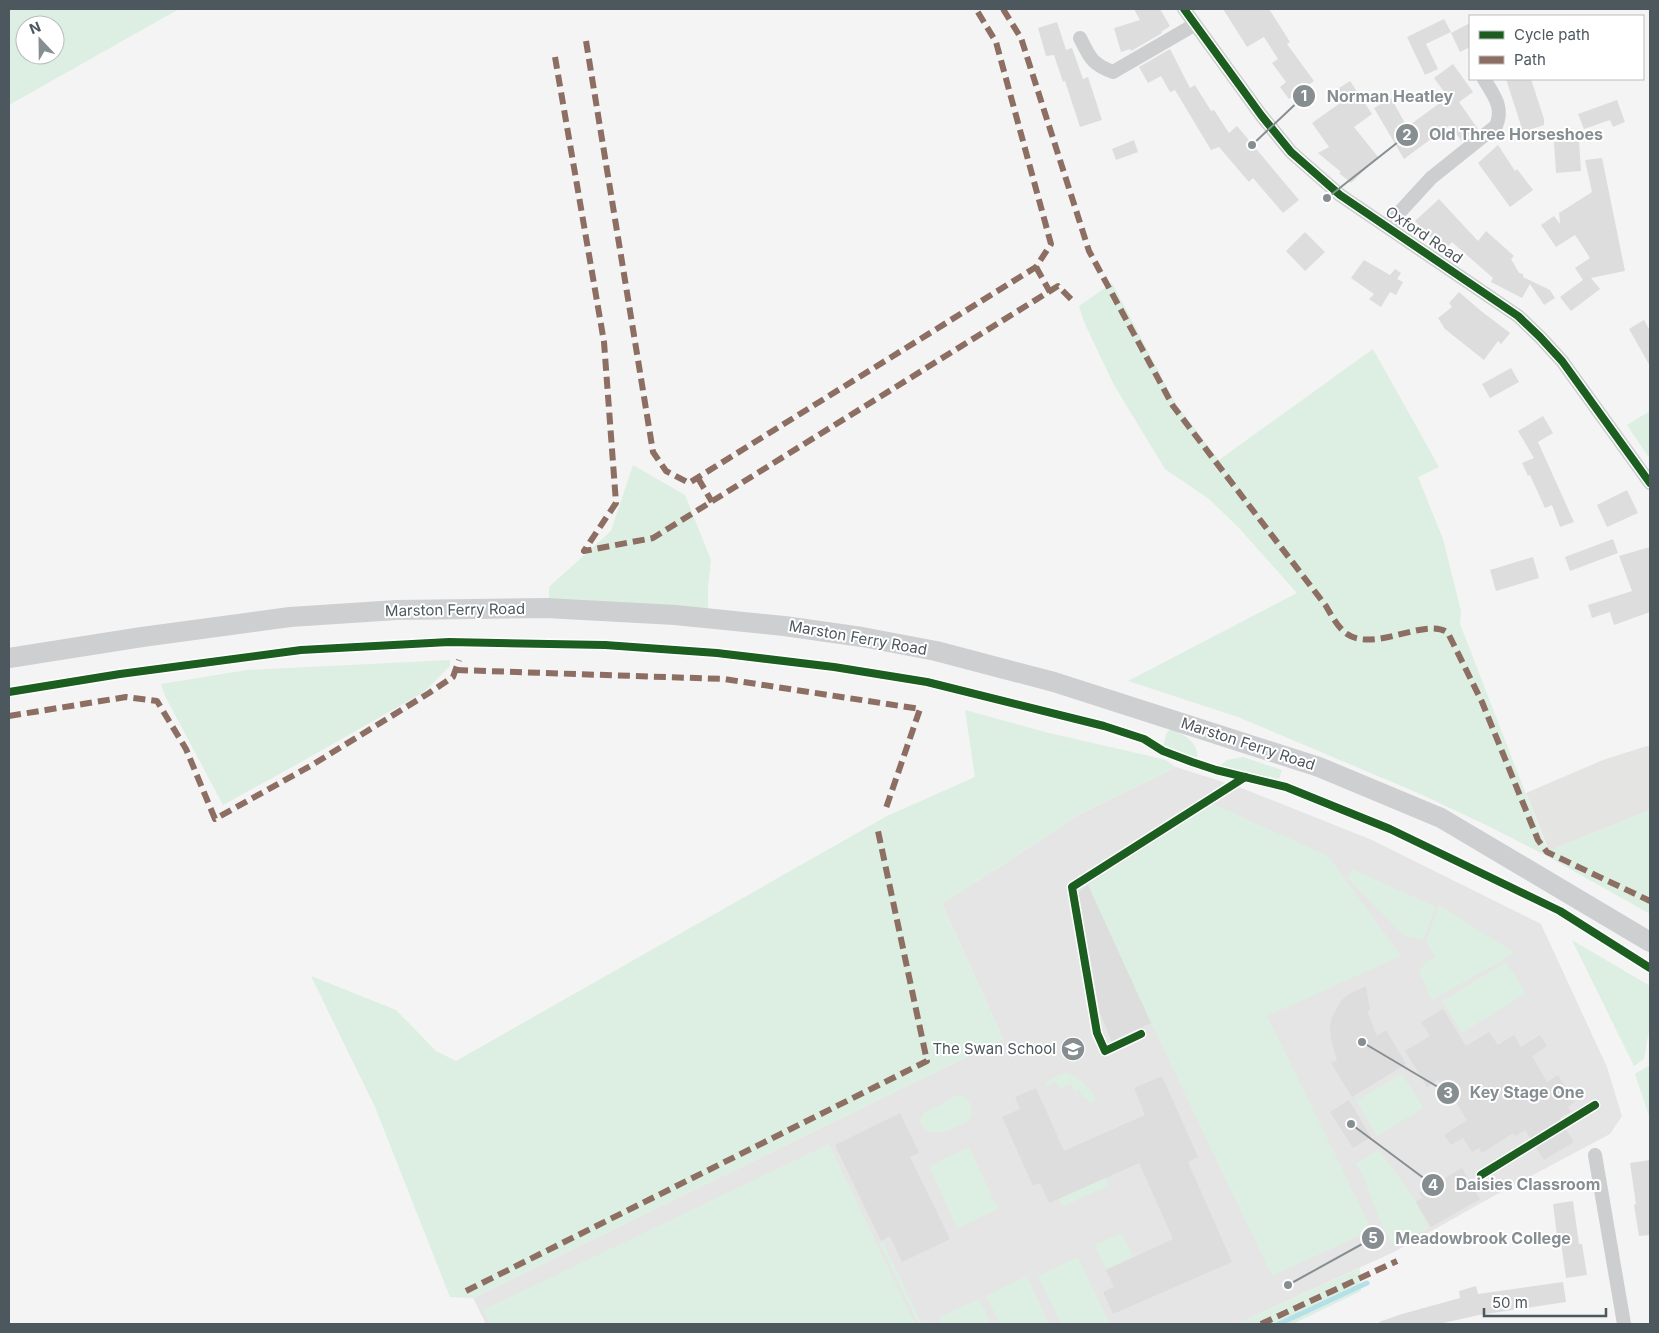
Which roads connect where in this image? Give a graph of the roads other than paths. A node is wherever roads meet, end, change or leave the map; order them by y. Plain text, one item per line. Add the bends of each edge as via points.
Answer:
1 (1184, 9) edge
2 (1194, 25) junction
3 (1080, 38) dead end
4 (1485, 80) edge
5 (1387, 226) junction
6 (1650, 483) edge
7 (9, 658) edge
8 (1650, 942) edge
9 (1595, 1155) dead end
10 (1624, 1324) edge

1 - 2 street, Oxford Road
2 - 3 street via 1113,72 1098,67
2 - 5 street, Oxford Road via 1290,152 1340,195
4 - 5 street via 1498,103 1500,116 1496,126 1431,178
5 - 6 street, Oxford Road via 1518,316 1540,337 1562,361
7 - 8 main road, Marston Ferry Road via 290,617 397,610 546,608 675,615 862,637 1054,682 1320,767 1441,818
9 - 10 street

